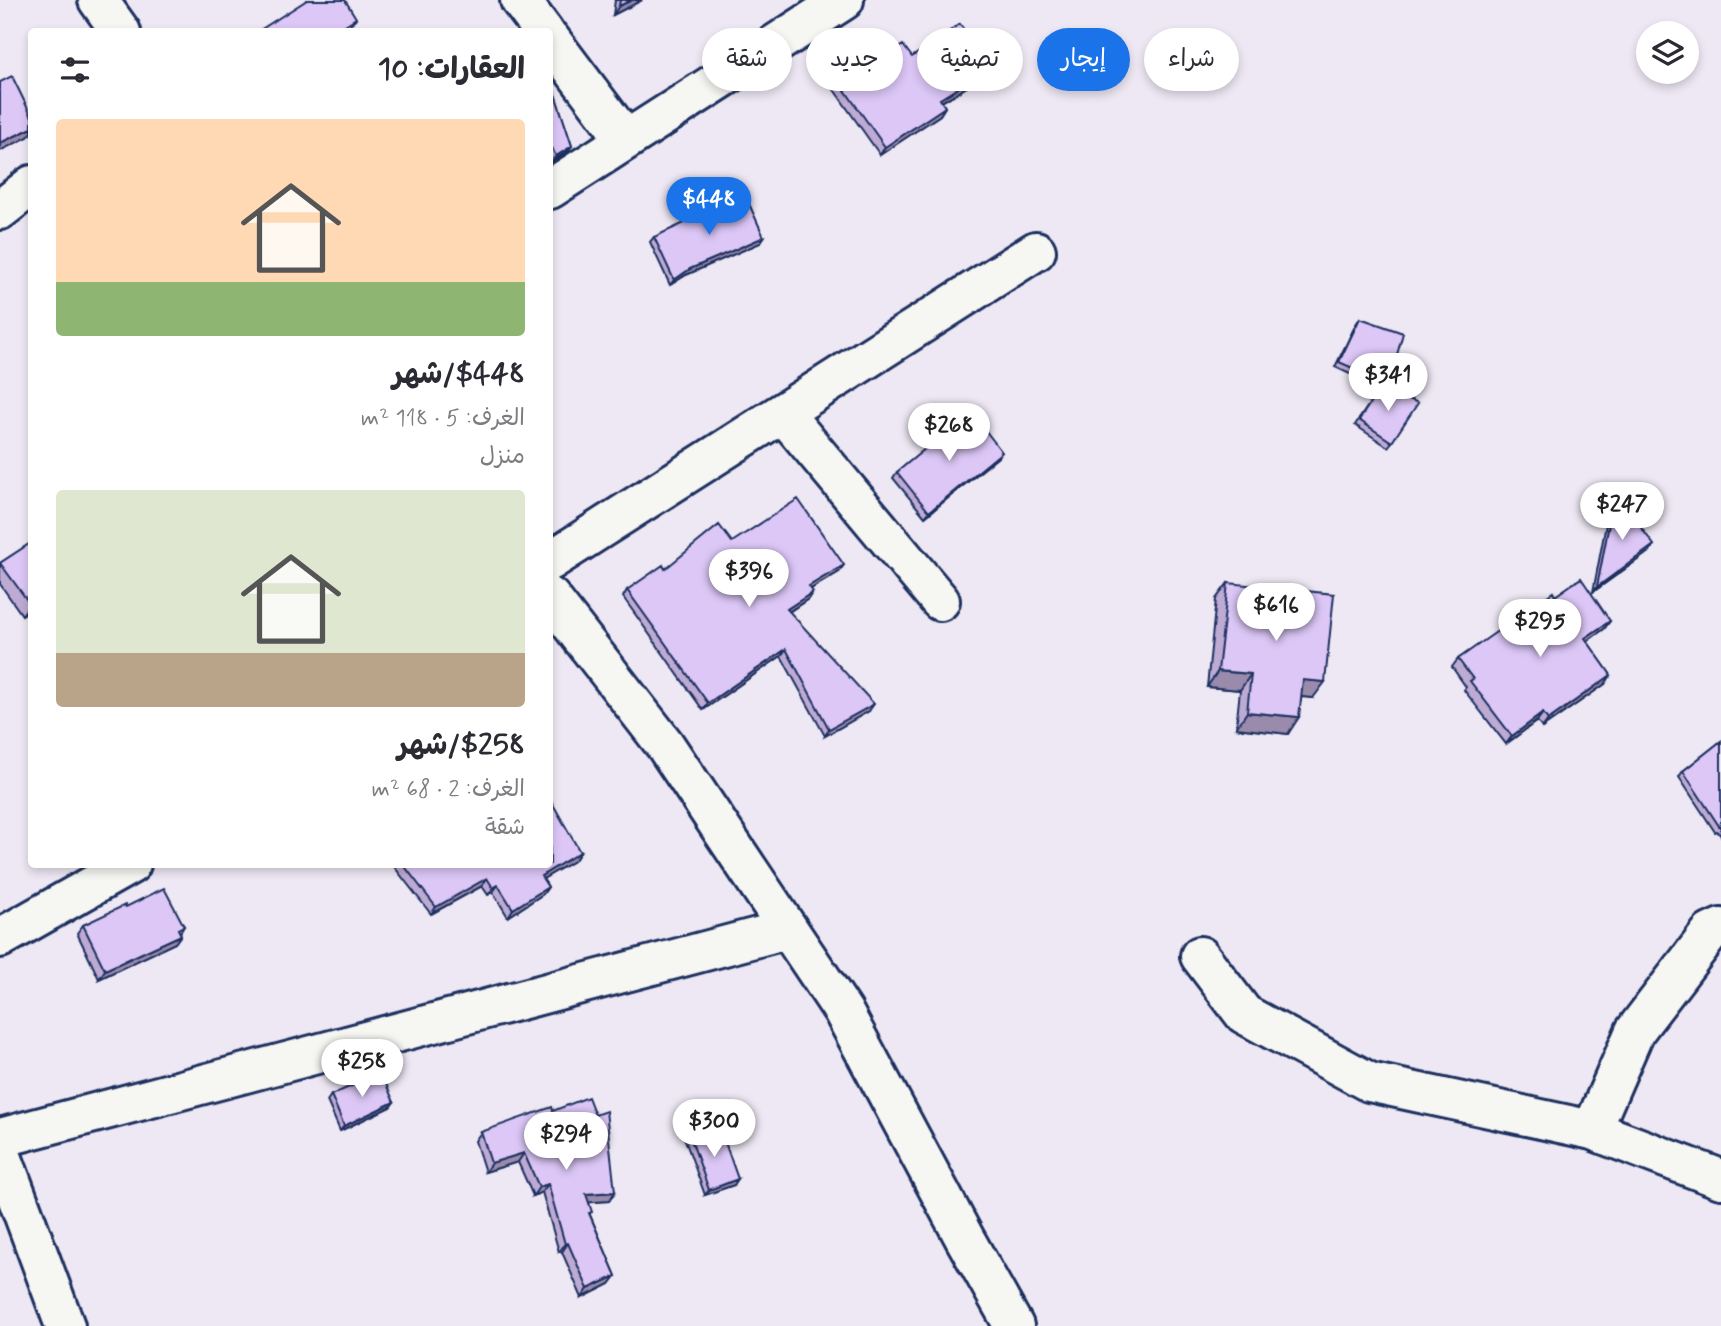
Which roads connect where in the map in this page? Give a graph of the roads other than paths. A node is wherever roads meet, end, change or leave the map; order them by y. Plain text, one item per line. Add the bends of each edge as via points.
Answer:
1 (98, 0) edge
2 (520, 0) edge
3 (844, 0) edge
4 (118, 28) edge
5 (541, 28) edge
6 (553, 43) edge
7 (626, 140) junction
8 (553, 187) edge
9 (28, 188) edge
10 (0, 209) edge
11 (1037, 251) dead end
12 (783, 413) junction
13 (553, 559) edge
14 (940, 601) dead end
15 (553, 605) edge
16 (124, 868) edge
17 (1721, 928) edge
18 (788, 929) junction
19 (0, 938) edge
20 (1200, 956) dead end
21 (1592, 1130) junction
22 (0, 1138) edge
23 (0, 1151) edge
24 (1721, 1179) edge
25 (65, 1326) edge
26 (1014, 1326) edge

1 - 4 street
2 - 5 street
3 - 7 street
6 - 7 street
7 - 8 street
9 - 10 street
11 - 12 street
12 - 13 street
12 - 14 street
15 - 18 street via 665,745
16 - 19 street
17 - 21 street via 1710,933 1635,1031
18 - 22 street
18 - 26 street via 843,1011
20 - 21 street via 1244,1014 1370,1082
21 - 24 street
23 - 25 street

